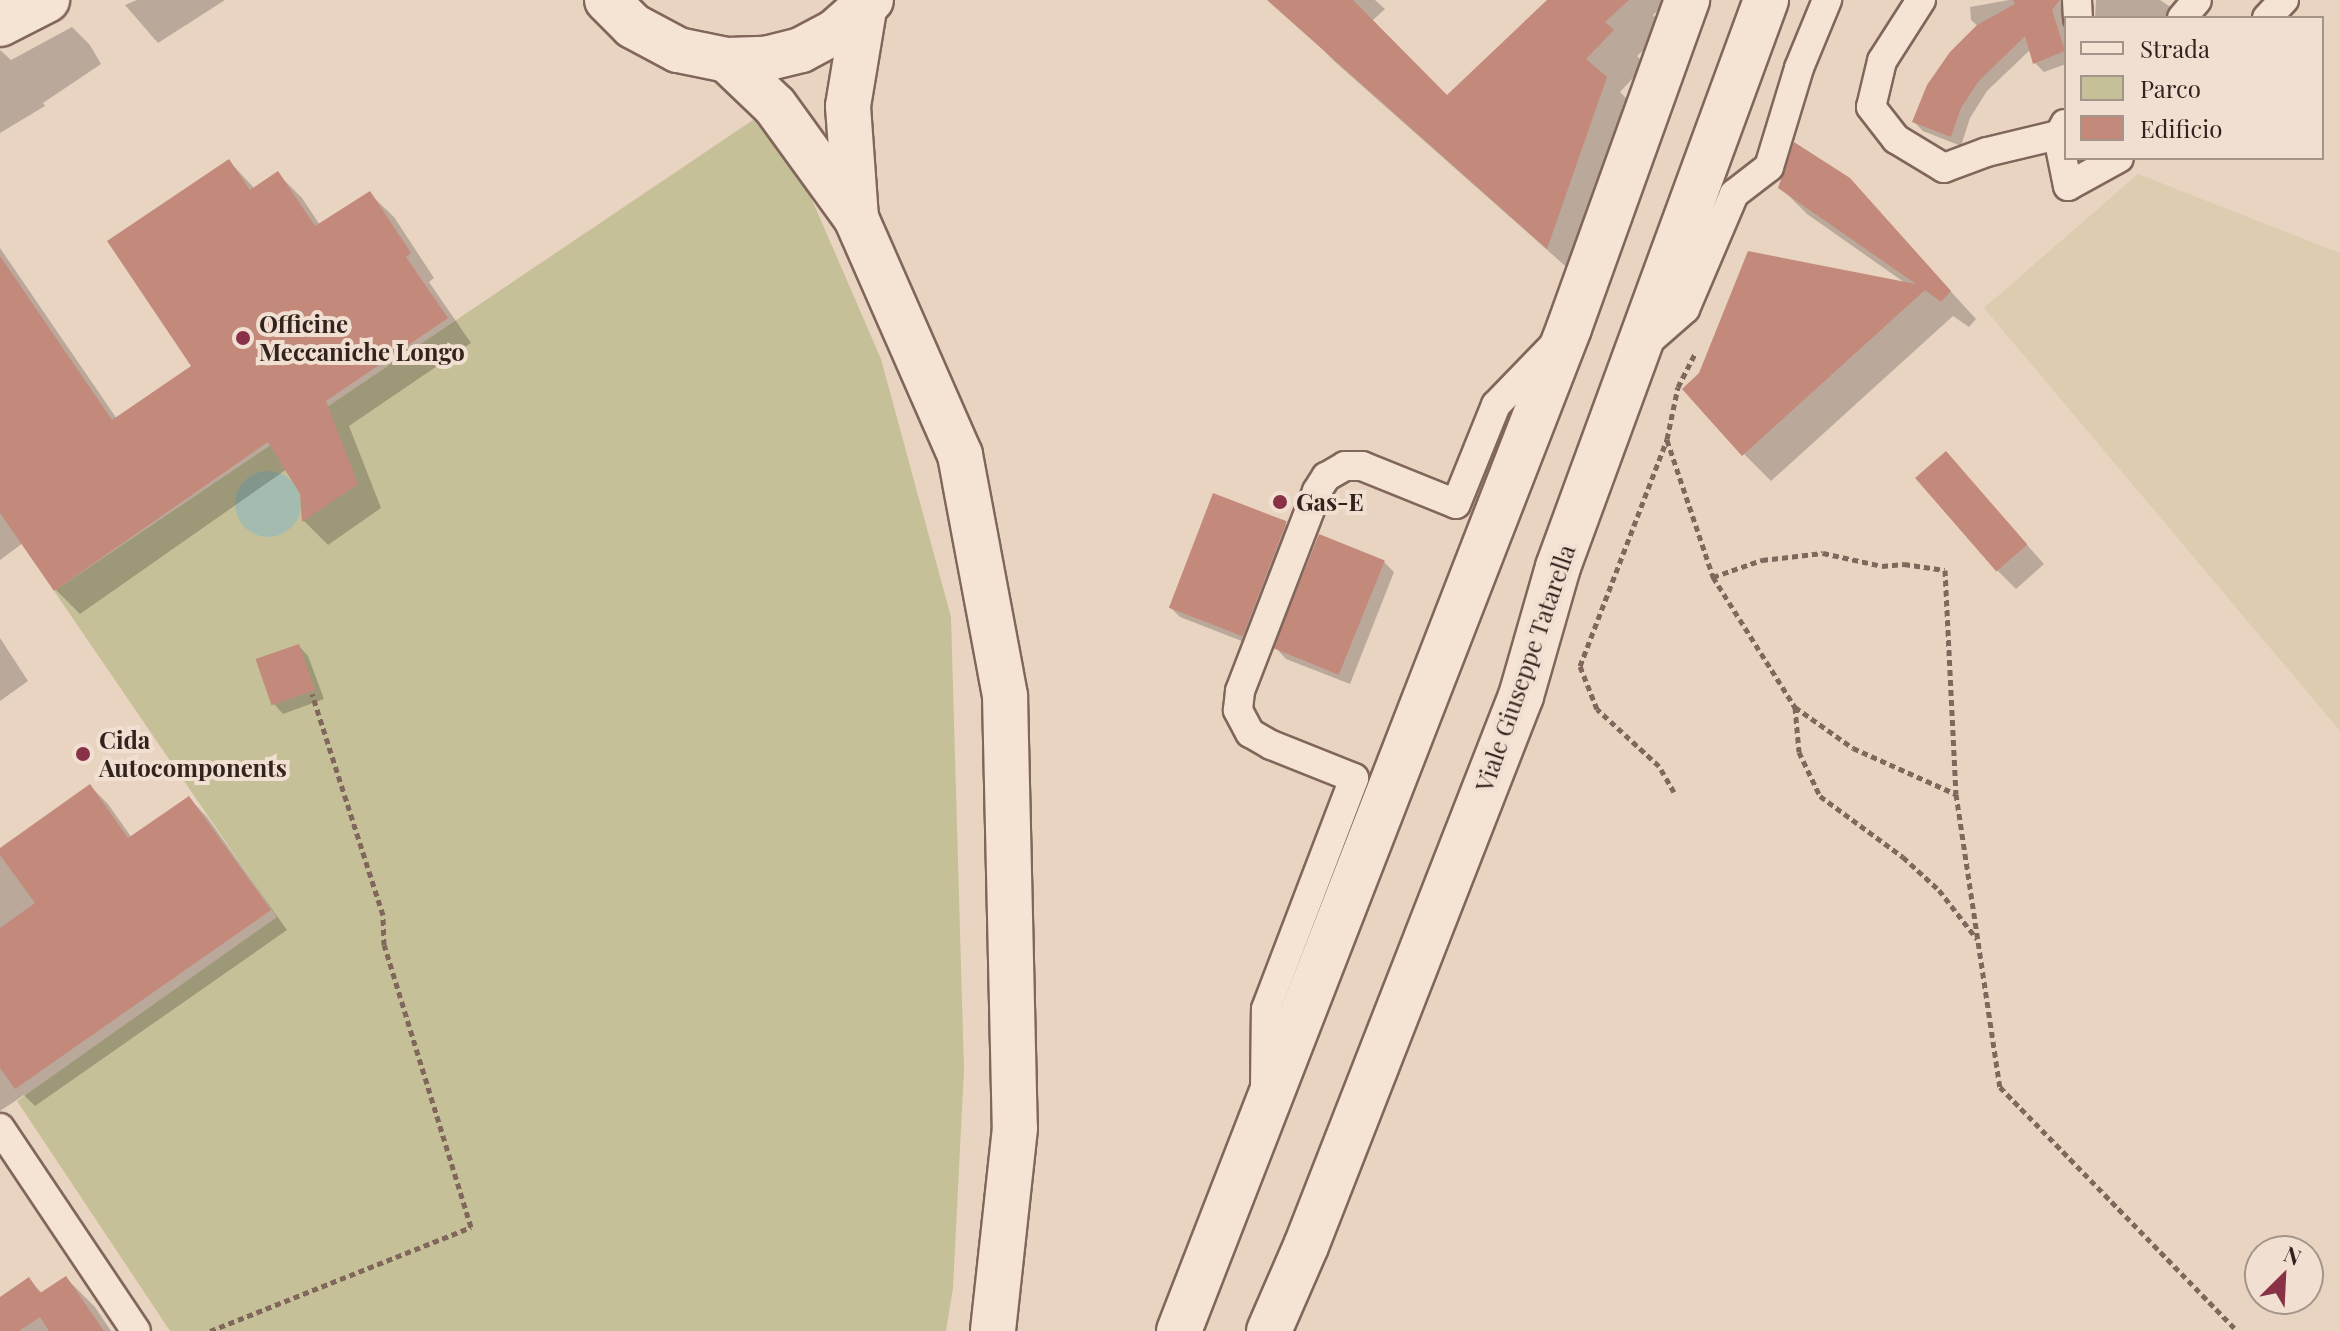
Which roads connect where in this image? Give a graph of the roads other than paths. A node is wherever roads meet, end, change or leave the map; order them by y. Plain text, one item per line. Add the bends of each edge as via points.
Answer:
1 (47, 0) edge
2 (607, 0) edge
3 (1766, 0) edge
4 (1827, 0) edge
5 (1921, 0) edge
6 (2197, 0) edge
7 (2284, 0) edge
8 (868, 4) edge
9 (1682, 16) edge
10 (2184, 16) edge
11 (2269, 16) edge
12 (0, 24) edge
13 (727, 60) junction
14 (2063, 131) edge
15 (2066, 160) edge
16 (2115, 160) edge
17 (856, 218) junction
18 (1569, 328) junction
19 (1638, 351) junction
20 (1271, 1099) junction
21 (0, 1128) edge
22 (136, 1331) edge
23 (993, 1331) edge
24 (1179, 1331) edge
25 (1269, 1331) edge

1 - 12 main road
2 - 13 main road via 633,26 678,50
3 - 19 main road, Viale Giuseppe Tatarella
4 - 19 lane via 1799,68 1769,167 1734,194 1685,309
5 - 14 lane via 1882,61 1871,107 1896,139 1944,168
6 - 10 lane
7 - 11 lane
8 - 13 main road via 835,32 801,50 765,59
8 - 17 main road via 848,106
9 - 18 main road
13 - 17 main road via 775,106
15 - 16 lane via 2068,186
17 - 23 main road via 960,455 1005,696 1015,1128
18 - 20 main road
18 - 20 lane via 1496,405 1456,504 1362,466 1345,466 1326,477 1317,491 1240,691 1238,710 1250,733 1354,778 1266,1009
19 - 25 main road, Viale Giuseppe Tatarella via 1558,567 1521,696
20 - 24 main road
21 - 22 lane

